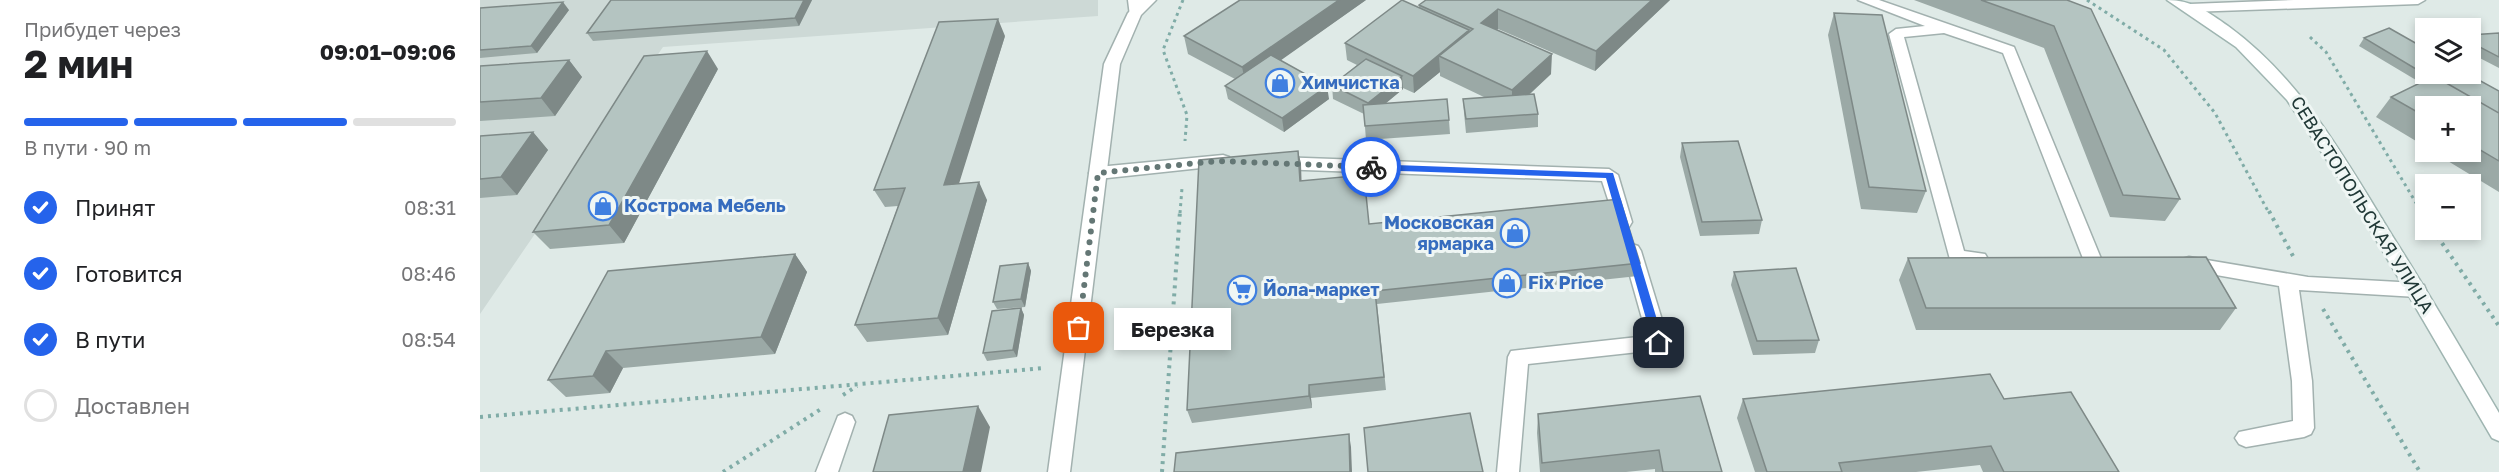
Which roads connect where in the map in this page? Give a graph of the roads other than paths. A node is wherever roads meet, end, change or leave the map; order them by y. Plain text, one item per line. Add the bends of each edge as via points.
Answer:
1 (1149, 0) edge
2 (1865, 0) edge
3 (2174, 0) edge
4 (2418, 0) edge
5 (2191, 4) edge
6 (1135, 7) edge
7 (1945, 28) junction
8 (1242, 162) edge
9 (1266, 163) edge
10 (1098, 173) junction
11 (1991, 259) edge
12 (2070, 261) edge
13 (2175, 264) edge
14 (2288, 280) junction
15 (2417, 290) junction
16 (845, 422) dead end
17 (2499, 432) edge
18 (2246, 438) dead end
19 (827, 472) edge
20 (1059, 472) edge
21 (1508, 472) edge

1 - 6 street
2 - 7 street
3 - 5 street, СЕВАСТОПОЛЬСКАЯ УЛИЦА
4 - 5 street
5 - 15 street, СЕВАСТОПОЛЬСКАЯ УЛИЦА via 2242,42 2287,86
6 - 10 street via 1112,64
7 - 11 street via 1896,34 1957,258
7 - 12 street via 2009,50 2099,262
8 - 10 street
9 - 21 street via 1610,175 1659,343 1518,357
10 - 20 street
13 - 14 street
14 - 15 street
14 - 18 street via 2302,381 2304,428
15 - 17 street, СЕВАСТОПОЛЬСКАЯ УЛИЦА
16 - 19 street

